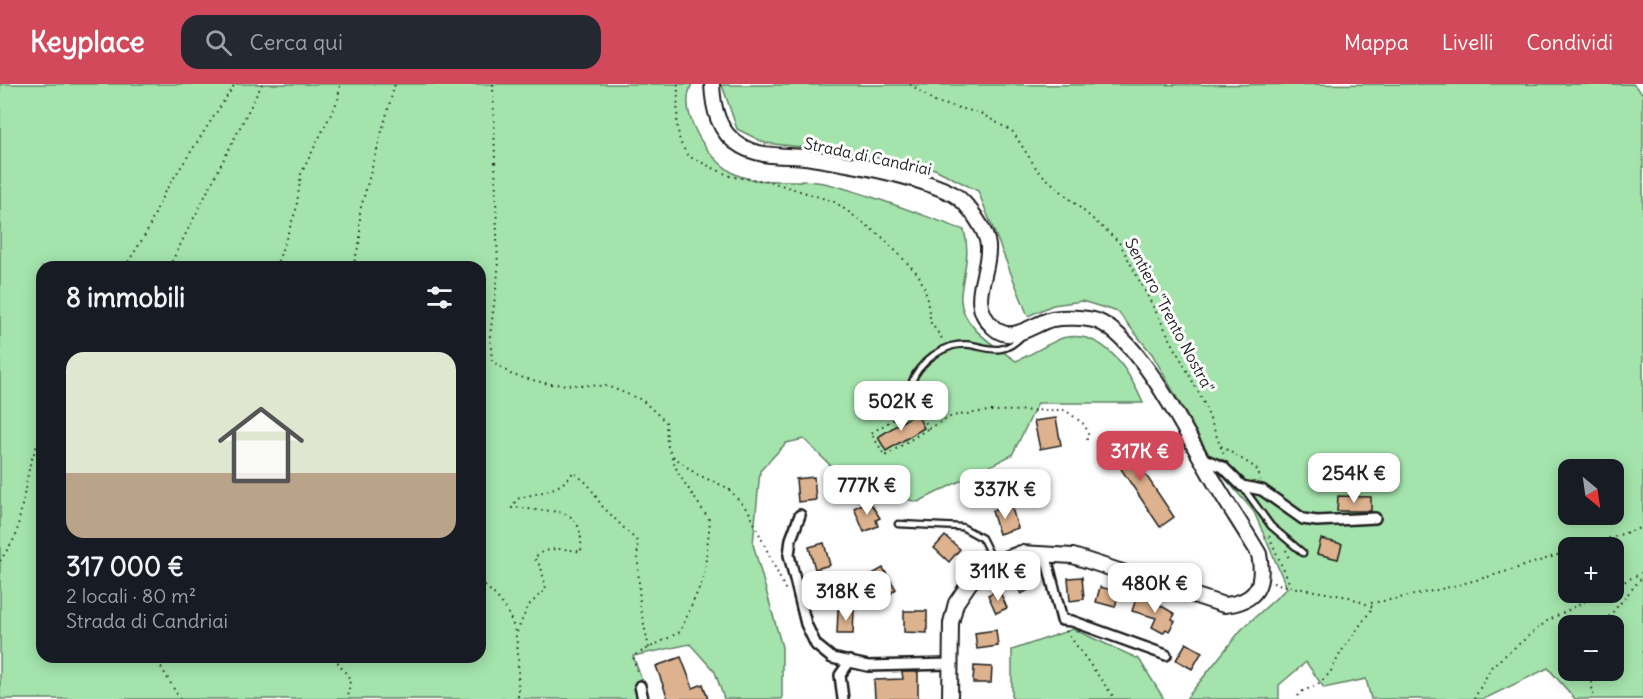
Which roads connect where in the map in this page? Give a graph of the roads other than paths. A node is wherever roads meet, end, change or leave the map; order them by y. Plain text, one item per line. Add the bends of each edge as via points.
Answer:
1 (712, 84) edge
2 (1025, 331) junction
3 (915, 406) road end
4 (1201, 458) junction
5 (1242, 486) junction
6 (800, 515) dead end
7 (1375, 518) dead end
8 (898, 524) dead end
9 (1045, 553) junction
10 (1303, 553) dead end
11 (995, 564) junction
12 (1166, 655) dead end
13 (850, 661) junction
14 (950, 664) junction
15 (640, 686) road end
16 (643, 699) edge
17 (843, 699) edge
18 (950, 699) edge

1 - 2 main road, Strada di Candriai via 713,109 724,132 740,146 762,154 812,158 910,179 954,195 975,215 988,245 979,294 984,315 994,328 1008,335
2 - 3 lane via 1011,347 994,350 954,345 927,360 913,377 911,399
2 - 4 main road, Strada di Candriai via 1063,319 1096,321 1108,328 1129,345 1173,408
4 - 5 street via 1223,467
4 - 9 main road, Strada di Candriai via 1259,554 1262,572 1254,595 1240,603 1224,605 1073,556
5 - 7 street via 1262,490 1303,519
5 - 10 lane via 1271,526
6 - 13 street via 789,555 806,624 816,645 832,658
8 - 11 lane via 962,527 982,538
9 - 11 main road via 1021,554
9 - 12 street via 1062,620
11 - 14 main road via 971,581 956,603 951,623
13 - 14 street via 886,666
13 - 17 street via 840,675
14 - 18 main road
15 - 16 street

